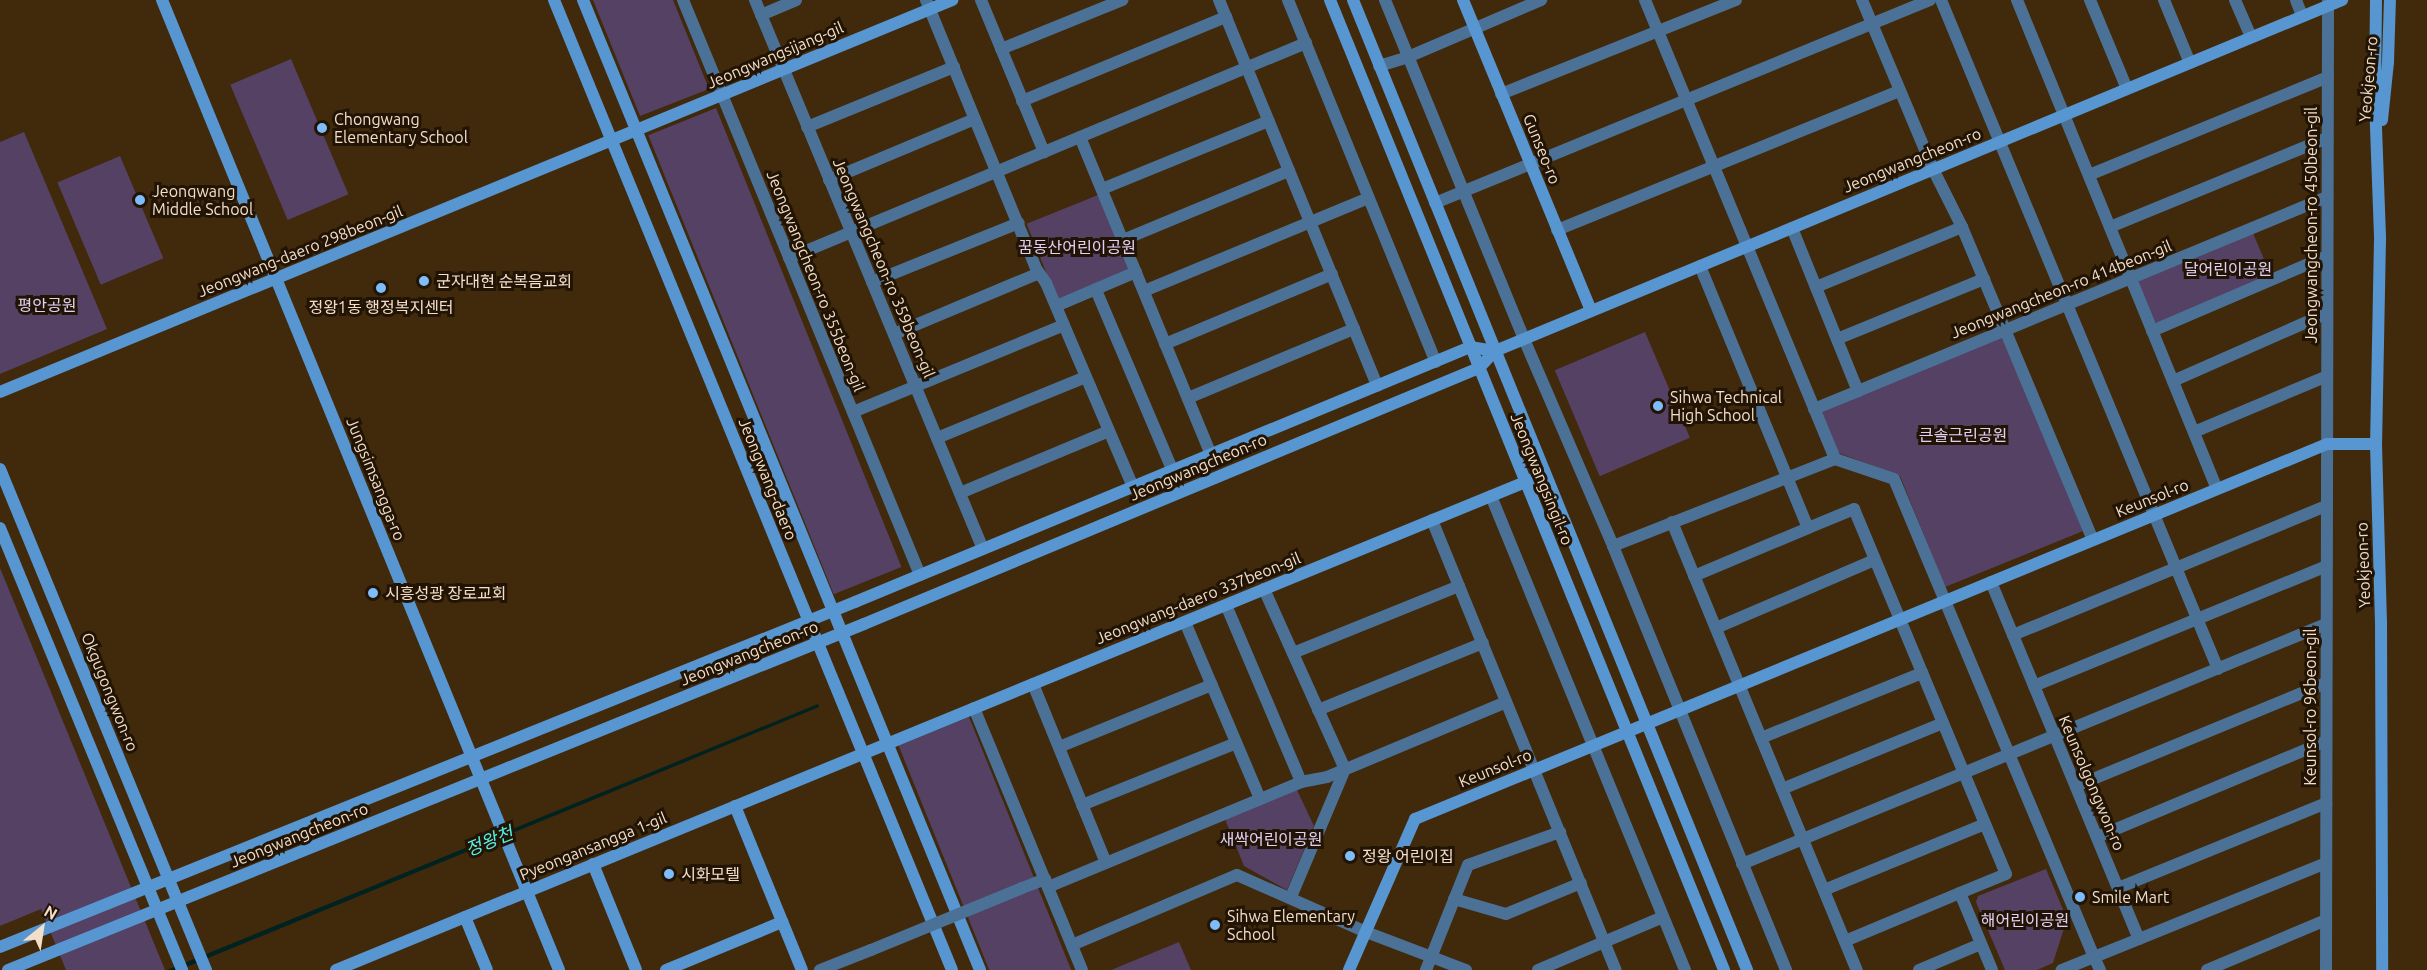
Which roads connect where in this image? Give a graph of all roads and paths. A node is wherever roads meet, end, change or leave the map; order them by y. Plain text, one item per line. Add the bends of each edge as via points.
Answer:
1 (162, 0) edge
2 (554, 0) edge
3 (583, 0) edge
4 (683, 0) edge
5 (755, 0) edge
6 (796, 0) edge
7 (952, 0) edge
8 (981, 0) edge
9 (1122, 0) edge
10 (1219, 0) edge
11 (1288, 0) edge
12 (1330, 0) edge
13 (1353, 0) edge
14 (1384, 0) edge
15 (1463, 0) edge
16 (1541, 0) edge
17 (1645, 0) edge
18 (1736, 0) edge
19 (1862, 0) edge
20 (1930, 0) edge
21 (1941, 0) edge
22 (2016, 0) edge
23 (2090, 0) edge
24 (2164, 0) edge
25 (2235, 0) edge
26 (2296, 0) edge
27 (2342, 0) edge
28 (2376, 0) edge
29 (2390, 0) edge
30 (2328, 3) edge
31 (928, 4) edge
32 (761, 15) junction
33 (2302, 16) junction
34 (1227, 17) junction
35 (1872, 25) junction
36 (1474, 27) junction
37 (1658, 31) junction
38 (2251, 38) junction
39 (1306, 43) junction
40 (1001, 49) junction
41 (1408, 57) junction
42 (2190, 63) junction
43 (1379, 66) junction
44 (954, 67) junction
45 (1247, 67) junction
46 (784, 70) junction
47 (2328, 77) junction
48 (2127, 89) junction
49 (1899, 92) junction
50 (1501, 94) junction
51 (722, 95) junction
52 (1686, 100) junction
53 (1023, 101) junction
54 (2064, 115) junction
55 (975, 119) junction
56 (1269, 121) junction
57 (807, 127) junction
58 (636, 130) junction
59 (1080, 136) junction
60 (2327, 138) junction
61 (612, 140) junction
62 (2000, 142) junction
63 (1044, 152) junction
64 (2377, 160) junction
65 (1530, 164) junction
66 (1714, 166) junction
67 (1933, 169) junction
68 (998, 171) junction
69 (1289, 171) junction
70 (2088, 176) junction
71 (829, 180) junction
72 (1102, 189) junction
73 (1463, 192) junction
74 (2327, 197) junction
75 (1369, 198) junction
76 (1435, 203) junction
77 (1310, 222) junction
78 (1018, 223) junction
79 (1962, 227) junction
80 (2110, 227) junction
81 (1792, 228) junction
82 (1557, 230) junction
83 (851, 232) junction
84 (1123, 240) junction
85 (1747, 246) junction
86 (2327, 256) junction
87 (789, 258) junction
88 (1700, 266) junction
89 (1136, 272) junction
90 (1040, 273) junction
91 (1332, 274) junction
92 (276, 278) junction
93 (2131, 278) junction
94 (1984, 279) junction
95 (872, 282) junction
96 (1816, 287) junction
97 (1096, 290) junction
98 (1144, 291) junction
99 (2067, 304) junction
100 (1056, 306) junction
101 (1591, 311) junction
102 (2327, 313) junction
103 (1064, 325) junction
104 (1354, 329) junction
105 (2005, 330) junction
106 (2152, 331) junction
107 (894, 334) junction
108 (1524, 339) junction
109 (1837, 339) junction
110 (1165, 344) junction
111 (1470, 347) junction
112 (1495, 351) junction
113 (1436, 362) junction
114 (1479, 368) junction
115 (1086, 376) junction
116 (2327, 376) junction
117 (2172, 381) junction
118 (915, 386) junction
119 (1377, 386) junction
120 (1858, 391) junction
121 (0, 392) edge
122 (1188, 398) junction
123 (1814, 409) junction
124 (853, 412) junction
125 (1109, 431) junction
126 (2194, 432) junction
127 (937, 438) junction
128 (2327, 444) junction
129 (2376, 444) junction
130 (1211, 455) junction
131 (1835, 459) junction
132 (0, 469) edge
133 (1173, 471) junction
134 (1545, 474) junction
135 (1787, 477) junction
136 (1526, 482) junction
137 (1133, 487) junction
138 (2217, 489) junction
139 (960, 493) junction
140 (1491, 496) junction
141 (2326, 506) junction
142 (2154, 515) junction
143 (1432, 520) junction
144 (1672, 522) junction
145 (0, 528) edge
146 (1808, 528) junction
147 (2093, 540) junction
148 (1613, 546) junction
149 (983, 549) junction
150 (1875, 560) junction
151 (2326, 567) junction
152 (2176, 568) junction
153 (920, 575) junction
154 (1694, 576) junction
155 (1991, 582) junction
156 (1459, 586) junction
157 (1264, 589) junction
158 (1945, 601) junction
159 (1226, 605) junction
160 (832, 611) junction
161 (1900, 619) junction
162 (2197, 619) junction
163 (809, 621) junction
164 (1185, 622) junction
165 (2326, 624) junction
166 (1716, 628) junction
167 (842, 633) junction
168 (2013, 635) junction
169 (818, 643) junction
170 (1483, 643) junction
171 (1293, 653) junction
172 (2218, 669) junction
173 (1922, 672) junction
174 (2326, 683) junction
175 (1033, 684) junction
176 (1212, 685) junction
177 (1739, 685) junction
178 (2034, 686) junction
179 (1506, 702) junction
180 (974, 708) junction
181 (1680, 709) junction
182 (1318, 710) junction
183 (1943, 723) junction
184 (1645, 724) junction
185 (1627, 732) junction
186 (2055, 736) junction
187 (1761, 738) junction
188 (2326, 741) junction
189 (1236, 743) junction
190 (887, 744) junction
191 (1593, 745) junction
192 (1059, 747) junction
193 (863, 753) junction
194 (2009, 754) junction
195 (472, 757) junction
196 (1345, 769) junction
197 (1534, 770) junction
198 (1964, 773) junction
199 (481, 779) junction
200 (1301, 782) junction
201 (2076, 786) junction
202 (1782, 789) junction
203 (1260, 799) junction
204 (2326, 803) junction
205 (1082, 805) junction
206 (735, 806) junction
207 (1985, 824) junction
208 (1560, 832) junction
209 (2097, 837) junction
210 (1803, 839) junction
211 (1106, 863) junction
212 (2326, 863) junction
213 (593, 864) junction
214 (1742, 864) junction
215 (170, 878) junction
216 (1046, 883) junction
217 (1581, 883) junction
218 (147, 887) junction
219 (2118, 888) junction
220 (1824, 890) junction
221 (527, 891) junction
222 (1960, 893) junction
223 (1291, 897) junction
224 (1454, 899) junction
225 (179, 901) junction
226 (157, 909) junction
227 (1663, 916) junction
228 (465, 917) junction
229 (2326, 921) junction
230 (782, 922) junction
231 (1366, 932) junction
232 (2139, 939) junction
233 (1845, 941) junction
234 (1605, 942) junction
235 (1072, 945) junction
236 (1981, 945) junction
237 (0, 947) edge
238 (1432, 956) junction
239 (2094, 957) junction
240 (8, 970) edge
241 (182, 970) edge
242 (206, 970) edge
243 (336, 970) edge
244 (487, 970) edge
245 (559, 970) edge
246 (636, 970) edge
247 (666, 970) edge
248 (802, 970) edge
249 (820, 970) edge
250 (952, 970) edge
251 (980, 970) edge
252 (1082, 970) edge
253 (1349, 970) edge
254 (1426, 970) edge
255 (1466, 970) edge
256 (1538, 970) edge
257 (1616, 970) edge
258 (1685, 970) edge
259 (1724, 970) edge
260 (1747, 970) edge
261 (1786, 970) edge
262 (1857, 970) edge
263 (1919, 970) edge
264 (1992, 970) edge
265 (2061, 970) edge
266 (2100, 970) edge
267 (2207, 970) edge
268 (2326, 970) edge
269 (2382, 970) edge

1 - 92 street, Jungsimsangga-ro
2 - 61 street, Jeongwang-daero
3 - 58 street, Jeongwang-daero
4 - 51 street, Jeongwangcheon-ro 355beon-gil
5 - 32 street, Jeongwangcheon-ro 359beon-gil
6 - 32 street
7 - 31 street, Jeongwangsijang-gil
8 - 40 street
9 - 40 street
10 - 34 street
11 - 39 street
12 - 111 street, Jeongwangsingil-ro
13 - 43 street, Jeongwangsingil-ro
14 - 41 street
15 - 36 street, Gunseo-ro
16 - 36 street
17 - 37 street
18 - 37 street
19 - 35 street
20 - 35 street
21 - 62 street
22 - 54 street
23 - 48 street
24 - 42 street
25 - 38 street
26 - 33 street
27 - 30 street, Jeongwangcheon-ro
28 - 64 street, Yeokjeon-ro
29 - 64 street, Yeokjeon-ro via 2388,62
30 - 33 street, Jeongwangcheon-ro
30 - 47 street, Jeongwangcheon-ro 450beon-gil
31 - 44 street
31 - 46 street, Jeongwangsijang-gil
32 - 46 street, Jeongwangcheon-ro 359beon-gil
33 - 38 street, Jeongwangcheon-ro
34 - 45 street
34 - 53 street
35 - 49 street
35 - 52 street
36 - 41 street
36 - 50 street, Gunseo-ro
37 - 50 street
37 - 52 street
38 - 42 street, Jeongwangcheon-ro
39 - 45 street
39 - 75 street
40 - 53 street
41 - 43 street
41 - 73 street
42 - 48 street, Jeongwangcheon-ro
43 - 76 street, Jeongwangsingil-ro
44 - 55 street
44 - 57 street
45 - 56 street
45 - 59 street
46 - 51 street, Jeongwangsijang-gil
46 - 57 street, Jeongwangcheon-ro 359beon-gil
47 - 60 street, Jeongwangcheon-ro 450beon-gil
47 - 70 street
48 - 54 street, Jeongwangcheon-ro
49 - 66 street
49 - 67 street
50 - 65 street, Gunseo-ro
51 - 58 street, Jeongwangsijang-gil
51 - 87 street, Jeongwangcheon-ro 355beon-gil
52 - 65 street
52 - 66 street
53 - 63 street
54 - 62 street, Jeongwangcheon-ro
54 - 70 street
55 - 68 street
55 - 71 street
56 - 69 street
56 - 72 street
57 - 71 street, Jeongwangcheon-ro 359beon-gil
58 - 61 street, Jeongwangsijang-gil
58 - 160 street, Jeongwang-daero
59 - 63 street
59 - 72 street
60 - 74 street, Jeongwangcheon-ro 450beon-gil
60 - 80 street
61 - 92 street, Jeongwang-daero 298beon-gil
61 - 163 street, Jeongwang-daero
62 - 67 street, Jeongwangcheon-ro
62 - 99 street
63 - 68 street
64 - 129 street, Yeokjeon-ro via 2380,239
65 - 73 street
65 - 82 street, Gunseo-ro
66 - 82 street
66 - 85 street
67 - 79 street
67 - 81 street, Jeongwangcheon-ro
68 - 78 street
68 - 83 street
69 - 77 street
69 - 84 street
70 - 80 street
71 - 83 street, Jeongwangcheon-ro 359beon-gil
72 - 84 street
73 - 76 street
73 - 108 street
74 - 86 street, Jeongwangcheon-ro 450beon-gil
74 - 93 street, Jeongwangcheon-ro 414beon-gil
75 - 77 street
75 - 113 street
76 - 112 street, Jeongwangsingil-ro
77 - 91 street
77 - 98 street
78 - 90 street
78 - 95 street
79 - 94 street
79 - 96 street
80 - 93 street
81 - 85 street, Jeongwangcheon-ro
81 - 96 street
82 - 101 street, Gunseo-ro
83 - 87 street
83 - 95 street, Jeongwangcheon-ro 359beon-gil
84 - 89 street
85 - 88 street, Jeongwangcheon-ro
85 - 123 street
86 - 102 street, Jeongwangcheon-ro 450beon-gil
86 - 106 street
87 - 124 street, Jeongwangcheon-ro 355beon-gil
88 - 101 street, Jeongwangcheon-ro
88 - 135 street
89 - 97 street
89 - 98 street
90 - 100 street
90 - 107 street
91 - 104 street
91 - 110 street
92 - 121 street, Jeongwang-daero 298beon-gil
92 - 195 street, Jungsimsangga-ro
93 - 99 street, Jeongwangcheon-ro 414beon-gil
93 - 106 street
94 - 105 street
94 - 109 street
95 - 107 street, Jeongwangcheon-ro 359beon-gil
96 - 109 street
97 - 100 street
97 - 133 street, Jeongwangcheon-ro
98 - 110 street
99 - 105 street, Jeongwangcheon-ro 414beon-gil
99 - 142 street
100 - 103 street
101 - 108 street, Jeongwangcheon-ro
102 - 116 street, Jeongwangcheon-ro 450beon-gil
102 - 117 street
103 - 115 street
103 - 118 street
104 - 119 street
104 - 122 street
105 - 120 street, Jeongwangcheon-ro 414beon-gil
105 - 147 street
106 - 117 street
107 - 118 street, Jeongwangcheon-ro 359beon-gil
108 - 112 street, Jeongwangcheon-ro
108 - 148 street
109 - 120 street
110 - 122 street
111 - 112 street
111 - 113 street, Jeongwangcheon-ro
111 - 114 street, Jeongwangsingil-ro
112 - 114 street, Jeongwangcheon-ro
112 - 134 street, Jeongwangsingil-ro
113 - 119 street, Jeongwangcheon-ro
114 - 136 street, Jeongwangsingil-ro
114 - 167 street, Jeongwangcheon-ro
115 - 125 street
115 - 127 street
116 - 126 street
116 - 128 street, Jeongwangcheon-ro 450beon-gil
117 - 126 street
118 - 124 street
118 - 127 street, Jeongwangcheon-ro 359beon-gil
119 - 130 street, Jeongwangcheon-ro
120 - 123 street, Jeongwangcheon-ro 414beon-gil
122 - 130 street
123 - 131 street
124 - 153 street, Jeongwangcheon-ro 355beon-gil
125 - 137 street
125 - 139 street
126 - 138 street
127 - 139 street, Jeongwangcheon-ro 359beon-gil
128 - 129 street, Keunsol-ro
128 - 138 street, Keunsol-ro
128 - 141 street, Keunsol-ro 96beon-gil
129 - 269 street, Yeokjeon-ro
130 - 133 street, Jeongwangcheon-ro
131 - 135 street
131 - 158 street via 1894,479
132 - 215 street, Okgugongwon-ro
133 - 137 street, Jeongwangcheon-ro
134 - 136 street, Jeongwang-daero 337beon-gil
134 - 184 street, Jeongwangsingil-ro
135 - 144 street
135 - 146 street
136 - 140 street, Jeongwang-daero 337beon-gil
136 - 185 street, Jeongwangsingil-ro
137 - 149 street, Jeongwangcheon-ro
138 - 142 street, Keunsol-ro
139 - 149 street, Jeongwangcheon-ro 359beon-gil
140 - 143 street, Jeongwang-daero 337beon-gil
140 - 191 street
141 - 151 street, Keunsol-ro 96beon-gil
141 - 152 street
142 - 147 street, Keunsol-ro
142 - 152 street
143 - 156 street
143 - 157 street, Jeongwang-daero 337beon-gil
144 - 148 street
144 - 154 street
145 - 218 street
146 - 150 street via 1854,509
146 - 154 street
147 - 155 street, Keunsol-ro
148 - 181 street
149 - 153 street, Jeongwangcheon-ro
150 - 161 street
150 - 166 street
151 - 162 street
151 - 165 street, Keunsol-ro 96beon-gil
152 - 162 street
152 - 168 street
153 - 160 street, Jeongwangcheon-ro
154 - 166 street
155 - 158 street, Keunsol-ro
155 - 168 street, Keunsolgongwon-ro
156 - 170 street
156 - 171 street
157 - 159 street, Jeongwang-daero 337beon-gil
157 - 171 street
158 - 161 street, Keunsol-ro
158 - 194 street
159 - 164 street, Jeongwang-daero 337beon-gil
159 - 200 street
160 - 163 street, Jeongwangcheon-ro
160 - 167 street, Jeongwang-daero
161 - 173 street
161 - 177 street, Keunsol-ro
162 - 172 street
162 - 178 street
163 - 169 street, Jeongwang-daero
163 - 195 street, Jeongwangcheon-ro
164 - 175 street, Jeongwang-daero 337beon-gil
164 - 176 street
165 - 172 street
165 - 174 street, Keunsol-ro 96beon-gil
166 - 177 street
167 - 169 street, Jeongwangcheon-ro
167 - 190 street, Jeongwang-daero
168 - 178 street, Keunsolgongwon-ro
169 - 193 street, Jeongwang-daero
169 - 199 street, Jeongwangcheon-ro
170 - 179 street
170 - 182 street
171 - 182 street
172 - 186 street
173 - 183 street
173 - 187 street
174 - 188 street, Keunsol-ro 96beon-gil
174 - 201 street
175 - 180 street, Jeongwang-daero 337beon-gil
175 - 192 street
176 - 189 street
176 - 192 street
177 - 181 street, Keunsol-ro
177 - 187 street
178 - 186 street, Keunsolgongwon-ro
179 - 196 street
179 - 197 street
180 - 190 street, Jeongwang-daero 337beon-gil
180 - 216 street
181 - 184 street, Keunsol-ro
181 - 214 street
182 - 196 street
183 - 198 street
183 - 202 street
184 - 185 street, Keunsol-ro
184 - 260 street, Jeongwangsingil-ro
185 - 191 street, Keunsol-ro
185 - 259 street, Jeongwangsingil-ro
186 - 194 street
186 - 201 street, Keunsolgongwon-ro
187 - 202 street
188 - 204 street, Keunsol-ro 96beon-gil
188 - 209 street
189 - 203 street
189 - 205 street
190 - 193 street, Jeongwang-daero 337beon-gil
190 - 251 street, Jeongwang-daero
191 - 197 street, Keunsol-ro
191 - 227 street
192 - 205 street
193 - 206 street, Pyeongansangga 1-gil
193 - 250 street, Jeongwang-daero
194 - 198 street
194 - 239 street
195 - 199 street, Jungsimsangga-ro
195 - 215 street, Jeongwangcheon-ro
196 - 200 street
196 - 223 street
197 - 208 street
197 - 231 street, Keunsol-ro via 1415,819
198 - 207 street
198 - 210 street
199 - 221 street, Jungsimsangga-ro
199 - 225 street, Jeongwangcheon-ro
200 - 203 street
201 - 209 street, Keunsolgongwon-ro
202 - 210 street
203 - 211 street
204 - 212 street, Keunsol-ro 96beon-gil
204 - 219 street
205 - 211 street
206 - 213 street, Pyeongansangga 1-gil
206 - 230 street
207 - 220 street
207 - 222 street via 2006,874
208 - 217 street
208 - 224 street via 1468,865
209 - 219 street, Keunsolgongwon-ro
210 - 214 street
210 - 220 street
211 - 216 street
212 - 229 street, Keunsol-ro 96beon-gil
212 - 232 street
213 - 221 street, Pyeongansangga 1-gil
213 - 246 street
214 - 261 street
215 - 218 street, Jeongwangcheon-ro
215 - 225 street, Okgugongwon-ro
216 - 235 street
216 - 249 street, bridge via 1022,888
217 - 224 street via 1506,914
217 - 234 street
218 - 226 street
218 - 237 street, Jeongwangcheon-ro
219 - 232 street, Keunsolgongwon-ro
220 - 233 street
221 - 228 street, Pyeongansangga 1-gil
221 - 245 street, Jungsimsangga-ro
222 - 233 street
222 - 236 street
223 - 231 street
223 - 235 street via 1237,875
224 - 238 street
225 - 226 street, Jeongwangcheon-ro
225 - 242 street, Okgugongwon-ro
226 - 240 street, Jeongwangcheon-ro
226 - 241 street
227 - 234 street
227 - 258 street
228 - 243 street, Pyeongansangga 1-gil
228 - 244 street
229 - 267 street
229 - 268 street, Keunsol-ro 96beon-gil
230 - 247 street
230 - 248 street
231 - 238 street
231 - 253 street, Keunsol-ro
232 - 239 street
233 - 262 street
234 - 256 street
234 - 257 street
235 - 252 street
236 - 263 street
236 - 264 street
238 - 254 street
238 - 255 street
239 - 265 street
239 - 266 street

